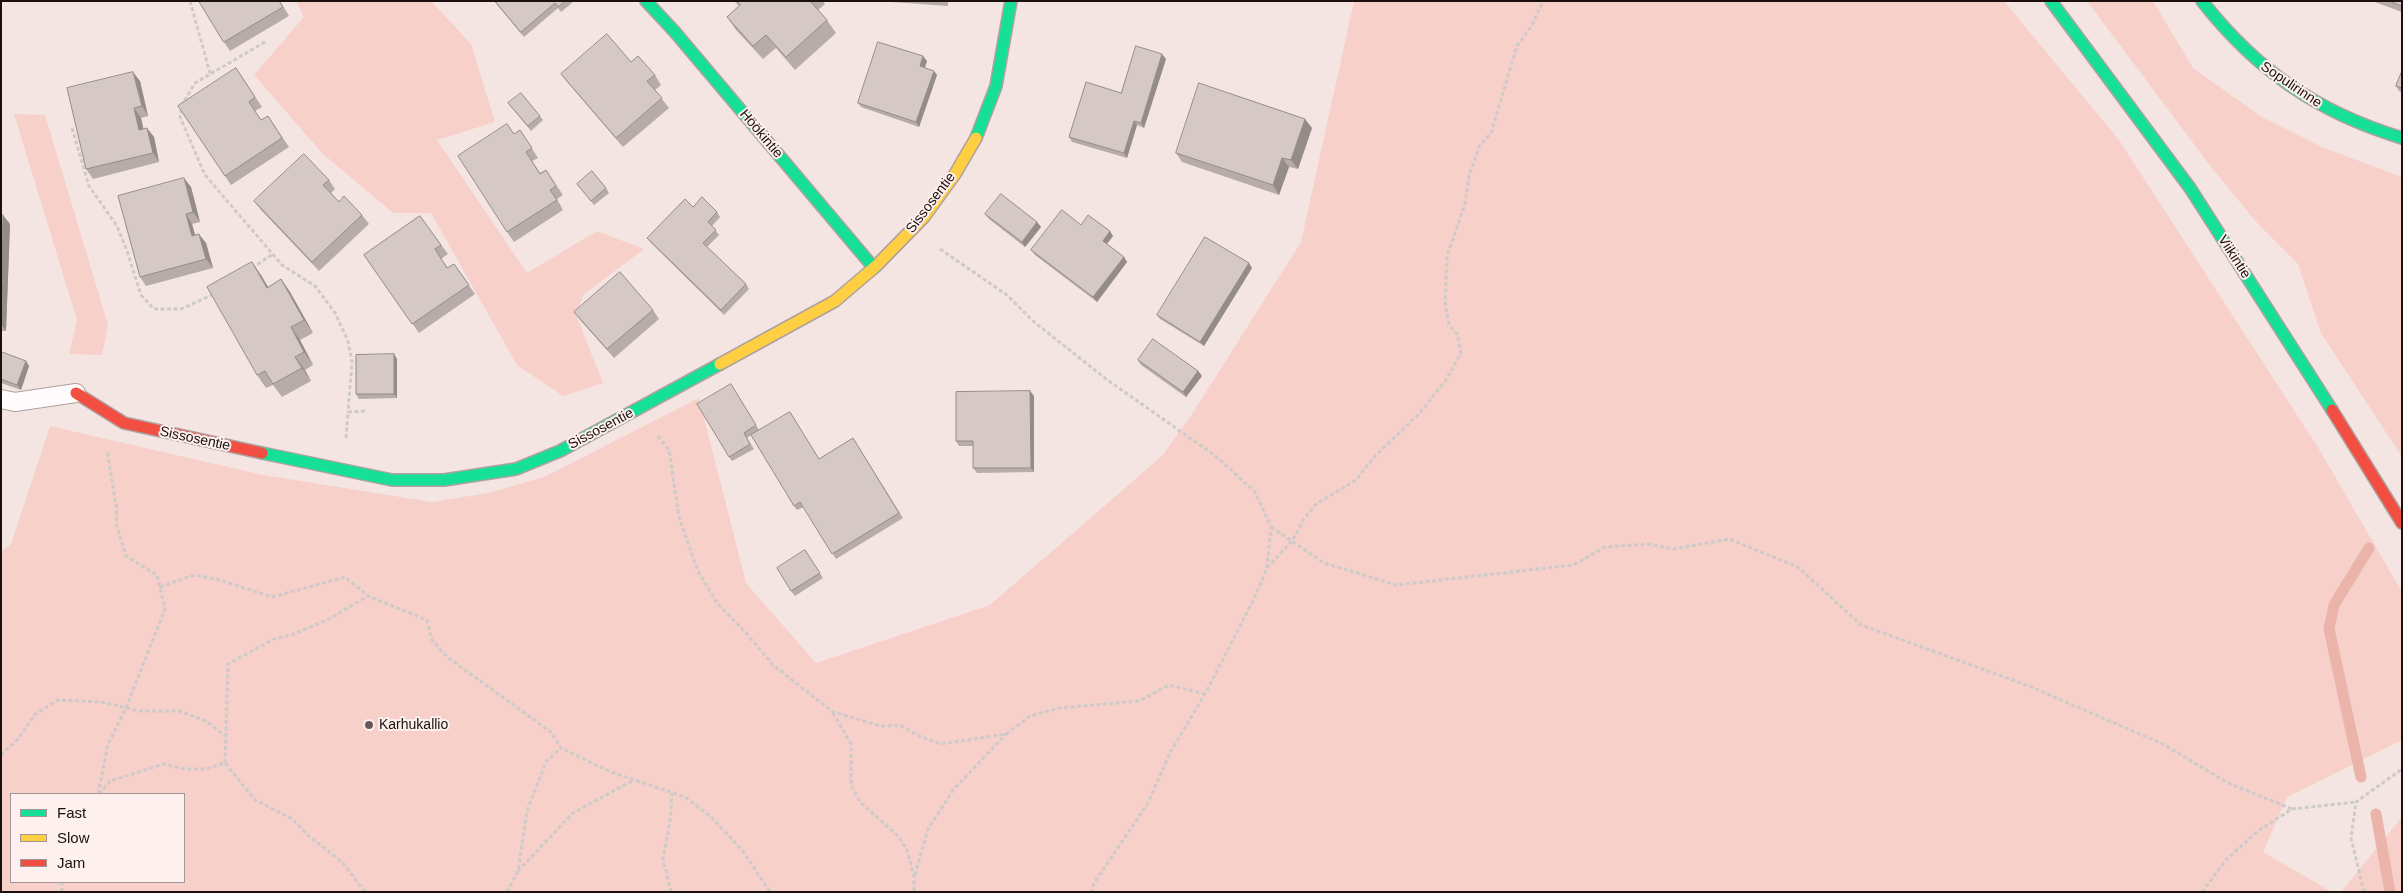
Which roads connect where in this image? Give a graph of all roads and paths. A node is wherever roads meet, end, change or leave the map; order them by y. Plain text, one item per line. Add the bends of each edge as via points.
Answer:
1 (190, 1) edge
2 (646, 1) edge
3 (1010, 1) edge
4 (1543, 1) edge
5 (2052, 1) edge
6 (2202, 1) edge
7 (265, 42) dead end
8 (210, 73) junction
9 (72, 128) edge
10 (2402, 138) edge
11 (912, 231) junction
12 (272, 254) junction
13 (874, 268) junction
14 (251, 269) edge
15 (222, 289) edge
16 (76, 393) joint
17 (1, 399) edge
18 (100, 408) junction
19 (638, 409) junction
20 (366, 411) dead end
21 (348, 412) junction
22 (343, 471) junction
23 (2402, 523) edge
24 (1271, 527) junction
25 (1292, 541) junction
26 (1267, 568) junction
27 (160, 588) junction
28 (368, 596) junction
29 (1205, 694) junction
30 (126, 708) junction
31 (833, 712) junction
32 (1006, 734) junction
33 (225, 736) junction
34 (561, 748) junction
35 (1, 749) edge
36 (7, 750) junction
37 (1, 756) edge
38 (225, 763) junction
39 (2402, 769) edge
40 (634, 780) junction
41 (98, 793) edge
42 (99, 793) edge
43 (672, 793) junction
44 (2356, 802) junction
45 (2292, 809) junction
46 (518, 871) junction
47 (914, 876) junction
48 (365, 892) edge
49 (507, 892) edge
50 (671, 892) edge
51 (770, 892) edge
52 (914, 892) edge
53 (1092, 892) edge
54 (2202, 892) edge
55 (2364, 892) edge

1 - 8 path
2 - 13 street, Höökintie
3 - 11 street, Sissosentie via 1006,40 986,114 950,181
4 - 25 path via 1531,27 1517,46 1491,133 1480,145 1468,175 1464,204 1447,256 1445,303 1449,325 1457,334 1462,352 1446,380 1419,414 1356,480 1316,504
5 - 23 street, Viikintie via 2190,188
6 - 10 street, Sopulirinne via 2229,36 2286,84 2355,123
7 - 8 path
8 - 12 path via 195,83 183,103 180,117 185,132 204,175
9 - 15 path via 89,186 117,226 141,295 154,309 181,309
11 - 13 street, Sissosentie
11 - 24 path via 1007,296 1106,379 1217,457 1255,492
12 - 14 path
12 - 21 path via 282,265 315,286 335,312 348,341 352,362
13 - 19 street, Sissosentie via 834,301
16 - 17 lane, Sissosentie via 15,402
16 - 18 street, Sissosentie
18 - 22 street, Sissosentie via 124,423
18 - 27 path via 117,510 116,523 126,556 157,575
19 - 22 street, Sissosentie via 560,451 516,469 444,480 392,480
19 - 31 path via 669,450 679,518 698,571 717,604 773,665
20 - 21 path
21 - 22 path
24 - 25 path
24 - 26 path
25 - 26 path
25 - 45 path via 1324,563 1396,585 1573,565 1605,547 1648,544 1674,549 1729,539 1798,568 1861,625 2029,686 2163,744 2228,783
26 - 29 path
27 - 28 path via 194,575 272,597 345,577
27 - 30 path via 165,609
28 - 33 path via 329,619 294,634 274,638 228,664
28 - 34 path via 427,620 432,640 447,657 551,732
29 - 32 path via 1169,685 1139,701 1059,708 1030,716
29 - 53 path via 1170,753 1148,803 1094,883
30 - 33 path via 178,712 206,722
30 - 36 path via 101,702 58,700 35,714
30 - 41 path via 108,744
31 - 32 path via 882,726 900,725 941,744
31 - 47 path via 851,744 851,785 860,802 899,837
32 - 47 path via 954,789 933,821
33 - 38 path
34 - 40 path
34 - 46 path via 546,762 527,811
35 - 36 path
36 - 37 path
38 - 42 path via 205,769 184,770 164,764 110,781
38 - 48 path via 255,800 291,818 343,863
39 - 44 path
40 - 43 path
40 - 46 path via 573,813
43 - 50 path via 663,859
43 - 51 path via 686,798 710,816 743,851
44 - 45 path
44 - 55 path via 2351,838
45 - 54 path via 2227,859
46 - 49 path
47 - 52 path

